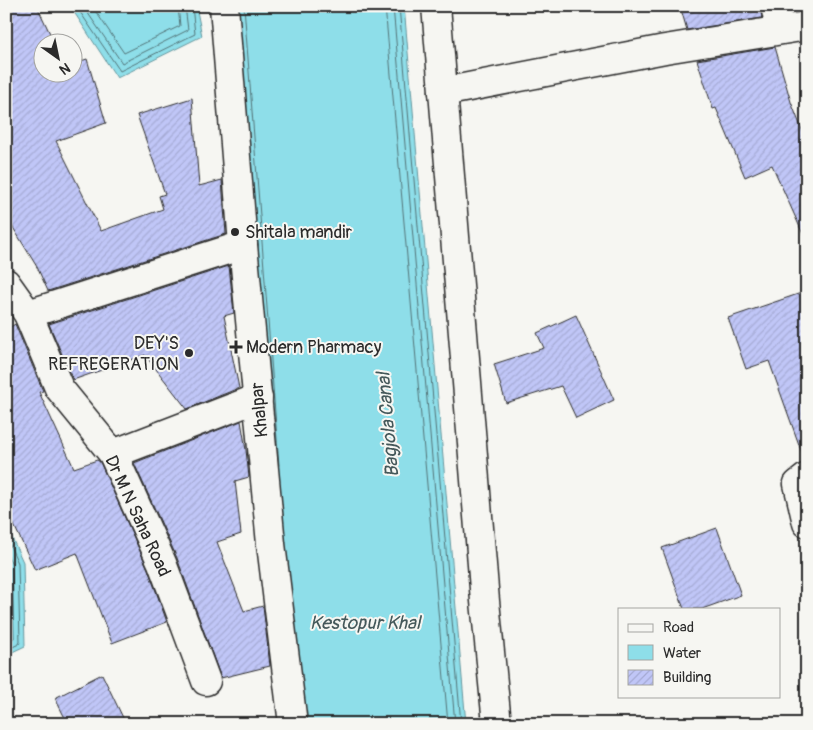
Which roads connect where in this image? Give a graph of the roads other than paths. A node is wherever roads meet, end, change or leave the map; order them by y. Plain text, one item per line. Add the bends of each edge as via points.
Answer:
1 (224, 6) edge
2 (436, 6) edge
3 (778, 18) edge
4 (807, 26) edge
5 (443, 92) junction
6 (243, 245) junction
7 (6, 283) edge
8 (28, 314) junction
9 (258, 398) junction
10 (113, 454) junction
11 (807, 477) edge
12 (807, 523) edge
13 (206, 682) dead end
14 (293, 724) edge
15 (497, 724) edge

1 - 6 street, Khalpar
2 - 5 street
3 - 4 street
3 - 5 street via 665,49
5 - 15 street
6 - 8 street
6 - 9 street, Khalpar
7 - 8 street, Dr M N Saha Road
8 - 10 street, Dr M N Saha Road via 60,388
9 - 10 street
9 - 14 street, Khalpar via 271,544
10 - 13 street, Dr M N Saha Road via 162,563
11 - 12 street via 798,484

